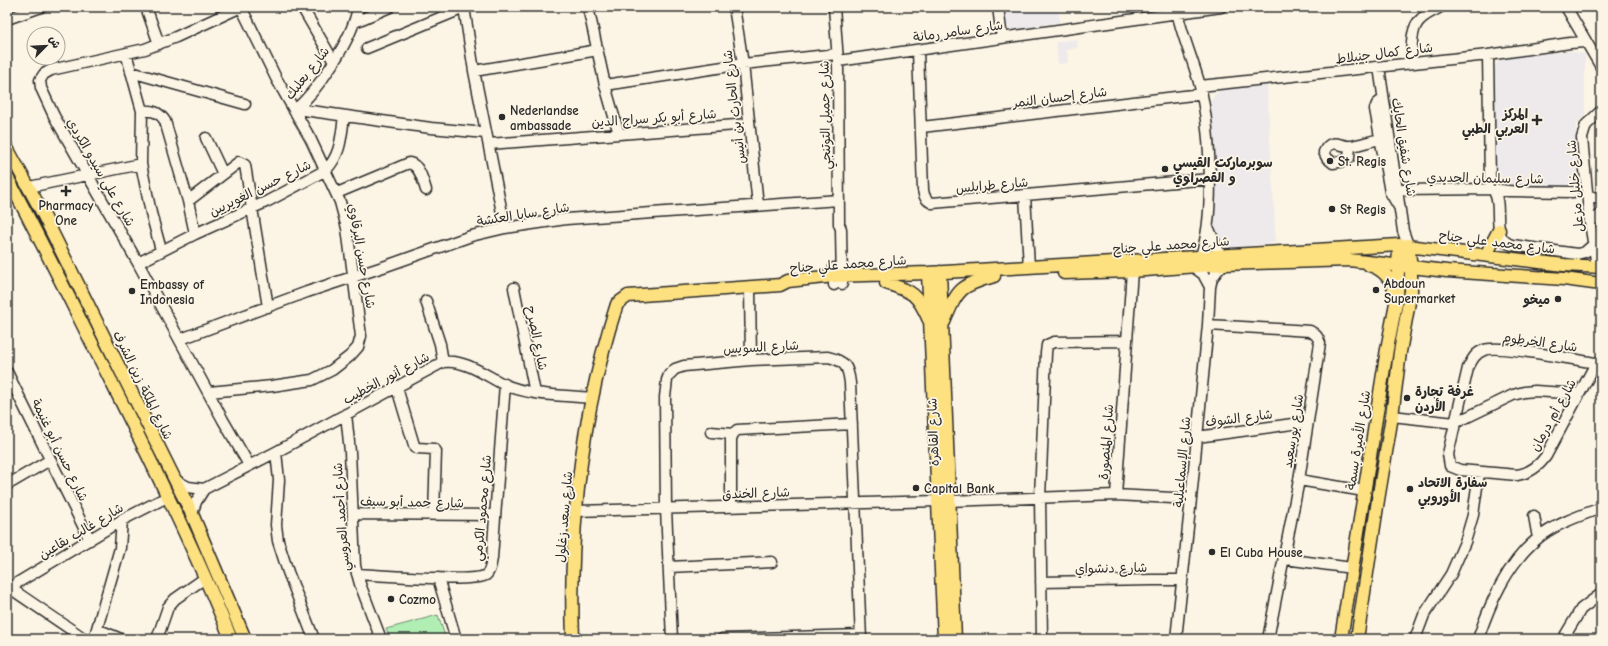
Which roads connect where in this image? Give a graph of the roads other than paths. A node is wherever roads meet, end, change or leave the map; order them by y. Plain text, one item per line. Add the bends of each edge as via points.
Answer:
1 (41, 7) edge
2 (146, 7) edge
3 (241, 7) edge
4 (302, 7) edge
5 (358, 7) edge
6 (390, 7) edge
7 (464, 7) edge
8 (588, 7) edge
9 (734, 7) edge
10 (834, 7) edge
11 (998, 7) edge
12 (1221, 7) edge
13 (1440, 7) edge
14 (1566, 7) edge
15 (1176, 10) edge
16 (7, 19) edge
17 (355, 22) junction
18 (1002, 38) junction
19 (1584, 38) junction
20 (159, 44) junction
21 (367, 48) dead end
22 (598, 50) junction
23 (918, 51) junction
24 (126, 53) junction
25 (1488, 55) junction
26 (838, 58) junction
27 (334, 62) junction
28 (1411, 62) junction
29 (743, 64) junction
30 (1379, 67) junction
31 (1601, 67) edge
32 (474, 71) junction
33 (131, 72) junction
34 (605, 85) junction
35 (1200, 90) junction
36 (1383, 98) junction
37 (245, 104) dead end
38 (142, 110) junction
39 (296, 110) junction
40 (1601, 111) edge
41 (344, 116) junction
42 (749, 124) junction
43 (922, 127) junction
44 (486, 133) junction
45 (619, 134) junction
46 (206, 138) dead end
47 (1380, 139) junction
48 (489, 144) junction
49 (1350, 146) dead end
50 (7, 148) edge
51 (141, 164) junction
52 (326, 170) junction
53 (223, 174) junction
54 (88, 175) junction
55 (7, 178) edge
56 (1210, 179) junction
57 (28, 187) junction
58 (1492, 189) junction
59 (426, 190) dead end
60 (1398, 190) junction
61 (1573, 192) dead end
62 (337, 193) junction
63 (1587, 195) junction
64 (1026, 196) junction
65 (839, 200) junction
66 (1601, 200) edge
67 (188, 201) junction
68 (758, 205) junction
69 (253, 208) junction
70 (1400, 209) junction
71 (1601, 214) edge
72 (1590, 223) junction
73 (1208, 227) junction
74 (505, 228) junction
75 (1499, 230) junction
76 (195, 234) junction
77 (1404, 245) junction
78 (1593, 245) junction
79 (162, 250) junction
80 (1486, 255) junction
81 (1222, 260) junction
82 (1348, 260) junction
83 (1196, 262) junction
84 (138, 263) junction
85 (1399, 265) junction
86 (1030, 267) junction
87 (1411, 267) junction
88 (1600, 270) edge
89 (1132, 271) junction
90 (1447, 271) junction
91 (353, 276) junction
92 (934, 276) junction
93 (994, 276) junction
94 (1564, 279) junction
95 (838, 280) junction
96 (886, 283) junction
97 (1601, 284) edge
98 (1210, 287) junction
99 (514, 288) dead end
100 (750, 288) junction
101 (1601, 289) edge
102 (1410, 294) junction
103 (1397, 298) junction
104 (426, 301) dead end
105 (268, 307) junction
106 (937, 324) junction
107 (1208, 325) junction
108 (181, 339) junction
109 (1126, 341) junction
110 (750, 360) junction
111 (444, 362) junction
112 (1599, 364) edge
113 (7, 372) edge
114 (505, 384) junction
115 (397, 388) junction
116 (208, 392) junction
117 (535, 392) junction
118 (1579, 394) junction
119 (591, 398) junction
120 (346, 414) junction
121 (1392, 416) junction
122 (1307, 422) junction
123 (1455, 423) junction
124 (852, 424) junction
125 (711, 432) dead end
126 (733, 434) junction
127 (1197, 437) junction
128 (276, 452) junction
129 (50, 460) junction
130 (250, 465) junction
131 (1479, 472) junction
132 (175, 480) junction
133 (1299, 480) junction
134 (7, 485) edge
135 (204, 489) junction
136 (1364, 491) junction
137 (1116, 495) junction
138 (169, 496) junction
139 (1040, 497) junction
140 (1191, 499) junction
141 (944, 501) junction
142 (854, 503) junction
143 (731, 507) junction
144 (1601, 508) edge
145 (666, 509) junction
146 (576, 511) junction
147 (192, 514) junction
148 (353, 514) junction
149 (434, 515) junction
150 (495, 515) junction
151 (1534, 516) dead end
152 (122, 520) junction
153 (1538, 538) junction
154 (90, 540) junction
155 (1285, 559) junction
156 (772, 562) dead end
157 (669, 567) junction
158 (1352, 568) junction
159 (357, 574) junction
160 (206, 578) junction
161 (438, 578) junction
162 (1182, 580) junction
163 (1041, 582) junction
164 (8, 589) edge
165 (1601, 594) edge
166 (95, 634) edge
167 (861, 637) edge
168 (85, 639) edge
169 (121, 639) edge
170 (157, 639) edge
171 (231, 639) edge
172 (245, 639) edge
173 (314, 639) edge
174 (381, 639) edge
175 (456, 639) edge
176 (573, 639) edge
177 (672, 639) edge
178 (722, 639) edge
179 (944, 639) edge
180 (955, 639) edge
181 (1042, 639) edge
182 (1176, 639) edge
183 (1268, 639) edge
184 (1341, 639) edge
185 (1357, 639) edge
186 (1415, 639) edge
187 (1478, 639) edge
188 (1563, 639) edge

1 - 16 street
2 - 20 street
3 - 20 street, شارع علي سيدو الكردي
3 - 39 street, شارع حسن البرقاوي
4 - 27 street
5 - 17 street, شارع بعلبك
6 - 17 street
7 - 21 street
7 - 32 street
8 - 22 street
9 - 29 street, شارع الحارث بن أنيس
10 - 26 street, شارع جميل التوتنجي
11 - 18 street
12 - 15 street, شارع سامر رمانة
13 - 28 street via 1422,17 1416,26
14 - 19 street
15 - 18 street, شارع سامر رمانة
15 - 35 street
17 - 27 street, شارع بعلبك
18 - 23 street, شارع سامر رمانة
19 - 25 street, شارع كمال جنبلاط via 1570,43
19 - 31 street
20 - 24 street, شارع علي سيدو الكردي
22 - 32 street
22 - 34 street
23 - 26 street, شارع سامر رمانة
23 - 43 street, شارع طرابلس
24 - 33 street
24 - 54 street, شارع علي سيدو الكردي via 59,67 44,74 40,80 43,96
25 - 28 street, شارع كمال جنبلاط
25 - 58 street via 1489,165
26 - 29 street, شارع سامر رمانة
26 - 65 street, شارع جميل التوتنجي
27 - 39 street, شارع بعلبك
28 - 30 street, شارع كمال جنبلاط
29 - 34 street, شارع سامر رمانة
29 - 42 street, شارع الحارث بن أنيس
30 - 35 street, شارع كمال جنبلاط
30 - 36 street, شارع شفيق الحايك
32 - 44 street
33 - 37 street
33 - 38 street
34 - 45 street
35 - 43 street, شارع إحسان النمر
35 - 56 street via 1206,124
36 - 47 street via 1375,106
36 - 60 street, شارع شفيق الحايك
38 - 51 street
38 - 67 street, شارع حسن الغويريين via 158,113 165,121
39 - 41 street
39 - 52 street, شارع حسن البرقاوي
40 - 63 street, شارع خليل مزعل via 1586,125 1582,138
41 - 44 street
41 - 52 street, شارع حسن الغويريين via 338,152
42 - 45 street, شارع أبو بكر سراج الدين
42 - 68 street, شارع الحارث بن أنيس
43 - 64 street, شارع طرابلس via 923,190 927,200 932,203
44 - 48 street
45 - 48 street, شارع أبو بكر سراج الدين
46 - 53 street
47 - 49 street
47 - 70 street via 1390,192
48 - 74 street
50 - 57 main road, شارع الملكة زين الشرف
51 - 54 street
51 - 79 street
52 - 62 street, شارع حسن البرقاوي
52 - 69 street, شارع حسن الغويريين
53 - 67 street
53 - 69 street via 239,162 245,165
54 - 57 street
54 - 84 street, شارع علي سيدو الكردي
55 - 138 main road, شارع الملكة زين الشرف via 49,256
56 - 64 street, شارع طرابلس
56 - 73 street
57 - 132 main road, شارع الملكة زين الشرف
58 - 60 street, شارع سليمان الحديدي
58 - 61 street, شارع سليمان الحديدي
58 - 75 street via 1498,201
59 - 62 street via 417,167 409,163
60 - 70 street, شارع شفيق الحايك
62 - 91 street, شارع حسن البرقاوي via 347,228
63 - 66 street
63 - 72 street, شارع خليل مزعل
64 - 86 street
65 - 68 street, شارع سابا العكشة
65 - 95 street, شارع جميل التوتنجي via 841,229
67 - 76 street, شارع حسن الغويريين
68 - 74 street, شارع سابا العكشة via 566,219
69 - 76 street, شارع حسن الغويريين
69 - 105 street
70 - 77 street, شارع شفيق الحايك
71 - 72 street
72 - 78 street, شارع خليل مزعل
73 - 81 street
73 - 83 street via 1204,248
74 - 91 street, شارع سابا العكشة via 471,236
75 - 78 street via 1504,240 1512,245 1577,254 1585,252
75 - 80 main road
76 - 79 street, شارع حسن الغويريين
77 - 80 main road, شارع محمد علي جناح
77 - 81 main road, شارع محمد علي جناح
77 - 85 main road, شارع الأميرة بسمة
77 - 87 main road
78 - 88 street, شارع خليل مزعل
79 - 84 street, شارع حسن الغويريين
80 - 88 main road, شارع محمد علي جناح via 1564,265 1581,272
81 - 82 main road, شارع محمد علي جناح
81 - 83 main road, شارع محمد علي جناح
81 - 98 street, شارع الإسماعيلية
82 - 85 main road, شارع محمد علي جناح
82 - 103 main road via 1380,269 1390,279
83 - 86 main road, شارع محمد علي جناح
83 - 89 main road, شارع محمد علي جناح
83 - 98 street
84 - 108 street, شارع علي سيدو الكردي
85 - 87 main road, شارع محمد علي جناح
85 - 103 main road, شارع الأميرة بسمة
86 - 92 main road, شارع محمد علي جناح
87 - 90 main road, شارع محمد علي جناح
87 - 102 main road
89 - 93 main road, شارع محمد علي جناح
89 - 109 street, شارع المنصورة
90 - 94 main road, شارع محمد علي جناح
90 - 102 main road via 1434,272 1420,278
91 - 105 street, شارع سابا العكشة
91 - 116 street, شارع حسن البرقاوي via 359,314 360,343 355,352 344,361 319,377 304,382
92 - 93 main road, شارع محمد علي جناح
92 - 95 main road, شارع محمد علي جناح
92 - 96 main road, شارع محمد علي جناح
92 - 106 main road, شارع القاهرة
93 - 106 main road via 974,282 961,290
94 - 97 main road, شارع محمد علي جناح
94 - 101 main road, شارع محمد علي جناح
95 - 96 main road, شارع محمد علي جناح
95 - 100 main road, شارع محمد علي جناح via 788,289 780,285
96 - 106 main road via 913,294
98 - 107 street, شارع الإسماعيلية
99 - 117 street, شارع الصرح
100 - 110 street
100 - 119 main road, شارع محمد علي جناح via 628,296 620,300 615,309
102 - 103 street
102 - 121 main road
103 - 136 main road, شارع الأميرة بسمة
104 - 111 street
105 - 108 street, شارع سابا العكشة
106 - 141 main road, شارع القاهرة
107 - 122 street, شارع بورسعيد via 1302,330 1315,333 1320,350
107 - 127 street, شارع الإسماعيلية
108 - 116 street, شارع علي سيدو الكردي
109 - 137 street, شارع المنصورة
109 - 139 street via 1054,342 1048,346
110 - 124 street, شارع السويس via 828,357 840,360 849,372
110 - 145 street, شارع السويس via 684,366 675,369 669,376 665,397
111 - 114 street, شارع أنور الخطيب via 456,361
111 - 115 street, شارع أنور الخطيب
112 - 118 street, شارع أم درمان
112 - 123 street, شارع الخرطوم via 1504,349 1485,349 1474,356 1468,368
113 - 129 street, شارع حسن أبو غنيمة
114 - 117 street, شارع أنور الخطيب
114 - 150 street, شارع محمود الكرمي
115 - 120 street, شارع أنور الخطيب
115 - 149 street via 414,445 417,448 436,451
116 - 130 street, شارع علي سيدو الكردي
117 - 119 street, شارع أنور الخطيب
118 - 123 street via 1524,392
118 - 131 street, شارع أم درمان via 1546,456 1535,468 1517,475
119 - 146 main road, شارع سعد زغلول
120 - 128 street, شارع أنور الخطيب
120 - 148 street, شارع أحمد العروسي
121 - 123 street
121 - 185 main road
122 - 127 street, شارع الشوف
122 - 133 street, شارع بورسعيد
123 - 131 street, شارع أم درمان via 1448,454 1450,466
124 - 126 street via 737,430
124 - 142 street, شارع السويس
125 - 126 street
126 - 143 street via 730,439
127 - 140 street, شارع الإسماعيلية
128 - 130 street, شارع أنور الخطيب
128 - 173 street via 279,480 276,525 278,541
129 - 134 street
129 - 154 street, شارع حسن أبو غنيمة
130 - 135 street, شارع أنور الخطيب
131 - 186 street via 1473,515 1465,542 1451,574 1424,615
132 - 135 street via 188,487
132 - 147 main road, شارع الملكة زين الشرف
133 - 136 street
133 - 155 street, شارع بورسعيد
135 - 147 street
136 - 158 main road, شارع الأميرة بسمة
137 - 139 street, شارع المنصورة
137 - 140 street
138 - 152 street, شارع غالب بقاعين
138 - 160 main road, شارع الملكة زين الشرف
139 - 141 street, شارع المنصورة
139 - 163 street
140 - 162 street, شارع الإسماعيلية
141 - 142 street, شارع الخندق
141 - 179 main road, شارع القاهرة
141 - 180 main road, شارع القاهرة
142 - 143 street, شارع الخندق
142 - 167 street, شارع السويس
143 - 145 street, شارع الخندق
144 - 153 street via 1578,516
145 - 146 street, شارع الخندق
145 - 157 street, شارع السويس
146 - 176 main road, شارع سعد زغلول via 572,583
147 - 172 main road, شارع الملكة زين الشرف
148 - 149 street, شارع حمد أبو سيف
148 - 159 street, شارع أحمد العروسي via 353,547
149 - 150 street, شارع حمد أبو سيف
150 - 161 street, شارع محمود الكرمي via 491,563 487,573 478,578
151 - 153 street
152 - 154 street, شارع غالب بقاعين
152 - 166 street via 120,548
153 - 187 street via 1510,570 1488,611
154 - 164 street, شارع غالب بقاعين
155 - 158 street
155 - 183 street, شارع بورسعيد
156 - 157 street
157 - 177 street, شارع السويس
158 - 184 main road, شارع الأميرة بسمة
159 - 161 street, شارع محمود الكرمي
159 - 174 street, شارع أحمد العروسي
160 - 170 street via 168,608
160 - 171 main road, شارع الملكة زين الشرف
161 - 175 street
162 - 163 street, شارع دنشواي
162 - 182 street, شارع الإسماعيلية
163 - 181 street
164 - 168 street
165 - 188 street via 1581,609
166 - 169 street
167 - 178 street

